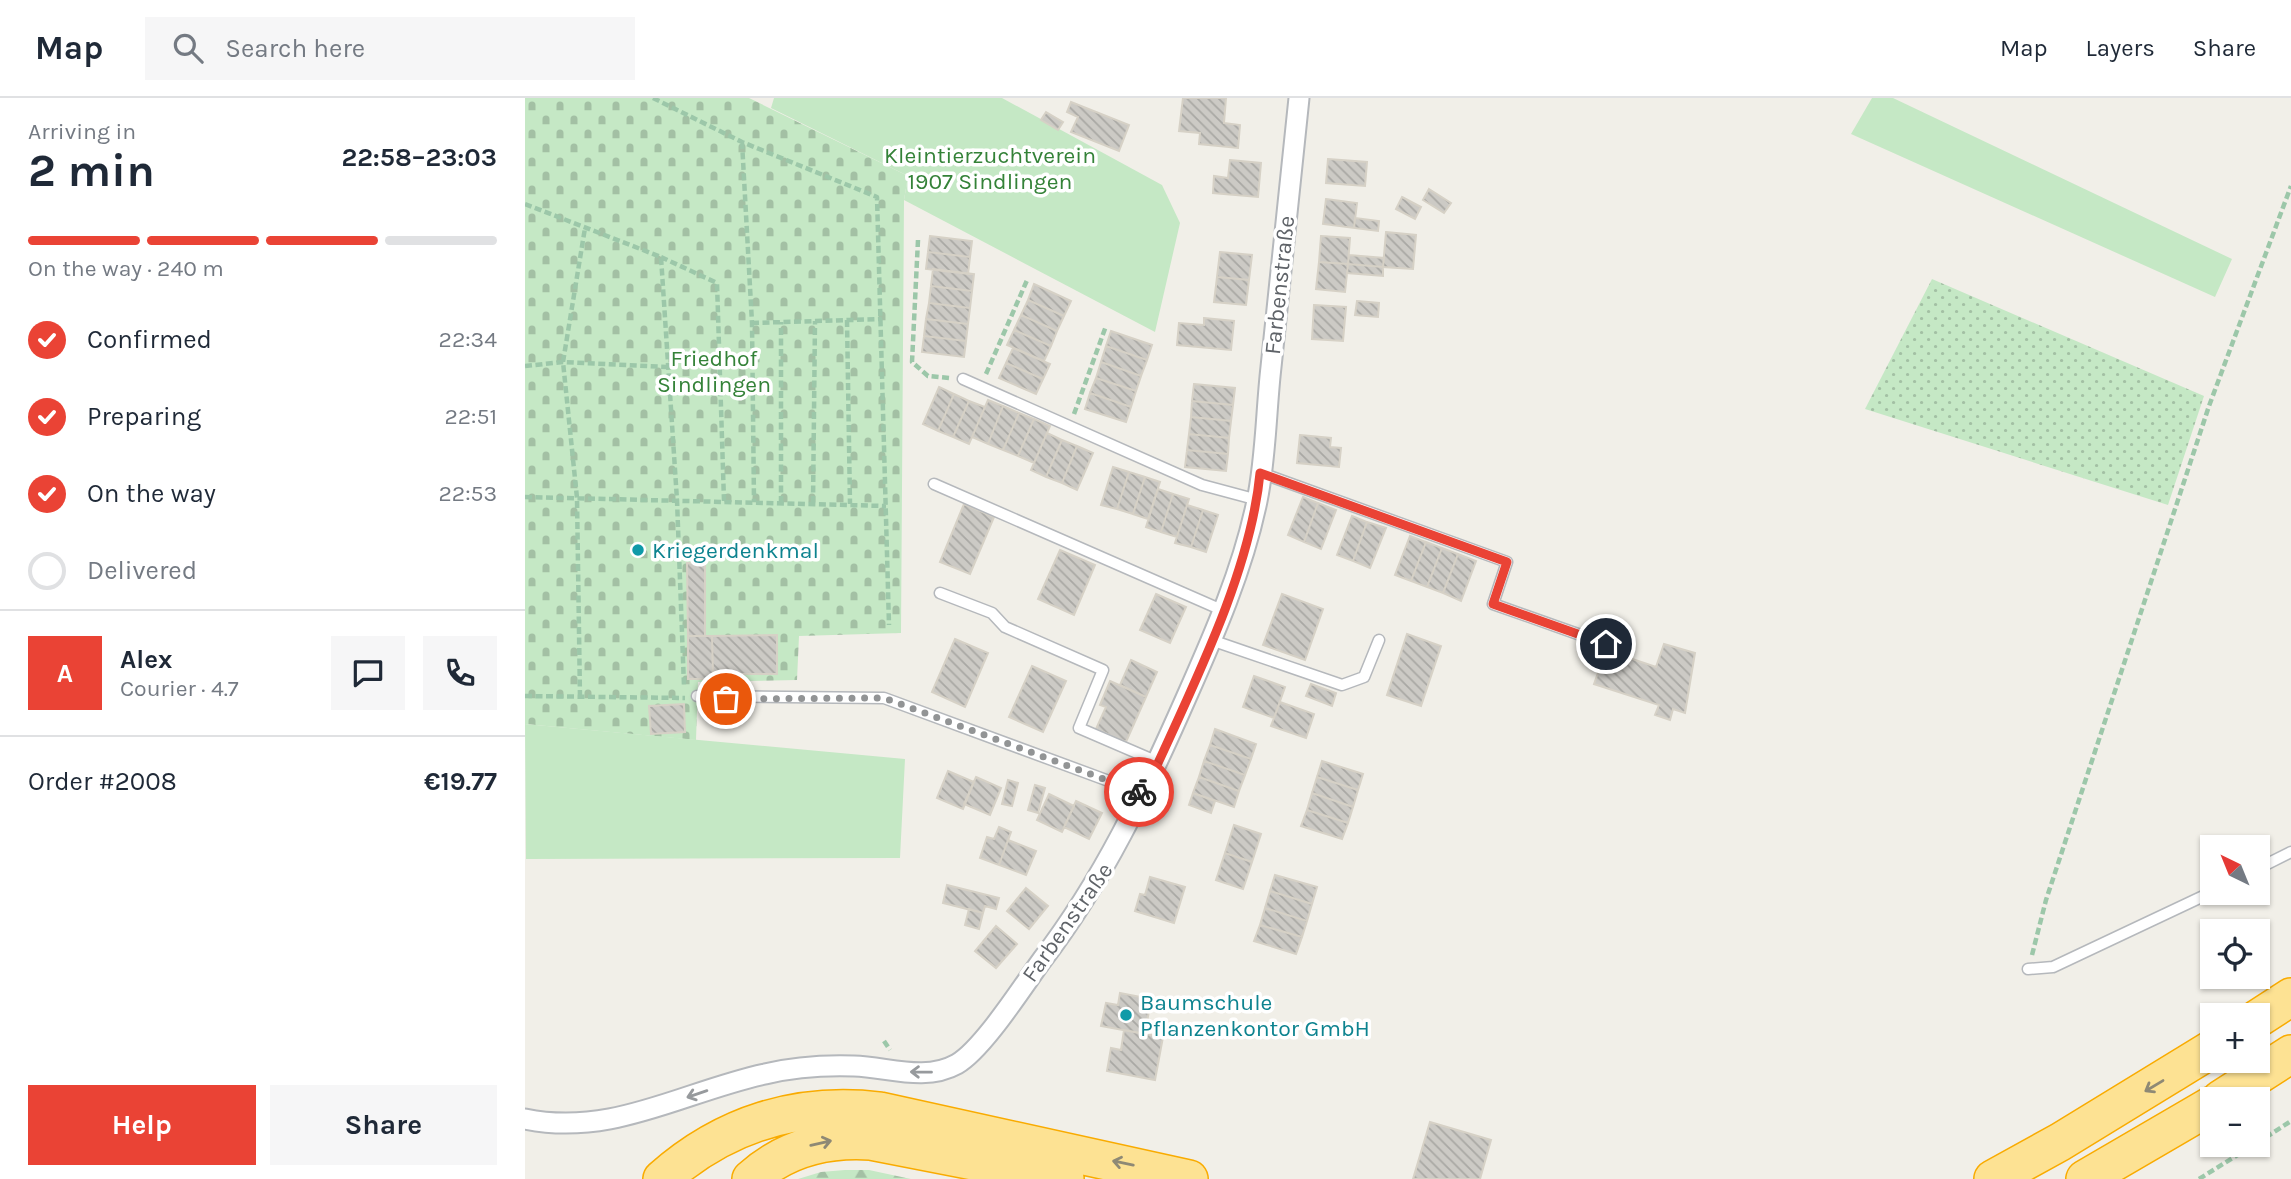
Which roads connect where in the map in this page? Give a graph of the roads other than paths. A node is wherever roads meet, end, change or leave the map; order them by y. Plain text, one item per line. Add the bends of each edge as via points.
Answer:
1 (1299, 98) edge
2 (963, 379) road end
3 (1260, 473) junction
4 (934, 484) dead end
5 (1258, 500) junction
6 (940, 593) dead end
7 (1222, 610) junction
8 (1211, 640) junction
9 (1379, 640) dead end
10 (1606, 644) dead end
11 (697, 696) road end
12 (1158, 762) junction
13 (1144, 794) junction
14 (2291, 852) edge
15 (2270, 862) edge
16 (2200, 898) edge
17 (2028, 969) road end
18 (2291, 997) edge
19 (2270, 1011) edge
20 (2291, 1054) edge
21 (2200, 1056) edge
22 (2240, 1087) edge
23 (2200, 1112) edge
24 (525, 1119) edge
25 (661, 1179) edge
26 (751, 1179) edge
27 (1065, 1179) edge
28 (1189, 1179) edge
29 (1993, 1179) edge
30 (2085, 1179) edge

1 - 3 street, Farbenstraße
2 - 5 lane via 1202,485
3 - 5 street, Farbenstraße
3 - 10 lane via 1507,562 1493,604
4 - 7 lane
5 - 7 street, Farbenstraße
6 - 12 lane via 1103,670 1079,728
7 - 8 street, Farbenstraße
8 - 9 lane via 1342,685 1364,677
8 - 12 street, Farbenstraße
11 - 13 lane via 884,698
12 - 13 street, Farbenstraße
13 -> 24 street, Farbenstraße via 1078,913 966,1058 923,1074 805,1066 592,1124
14 - 15 lane
16 - 17 lane via 2053,967
18 - 19 highway
20 - 22 highway
21 -> 29 highway
23 - 30 highway
28 -> 25 highway via 846,1107 798,1111 740,1127 709,1143
26 -> 27 highway via 790,1154 816,1143 843,1139 871,1140

